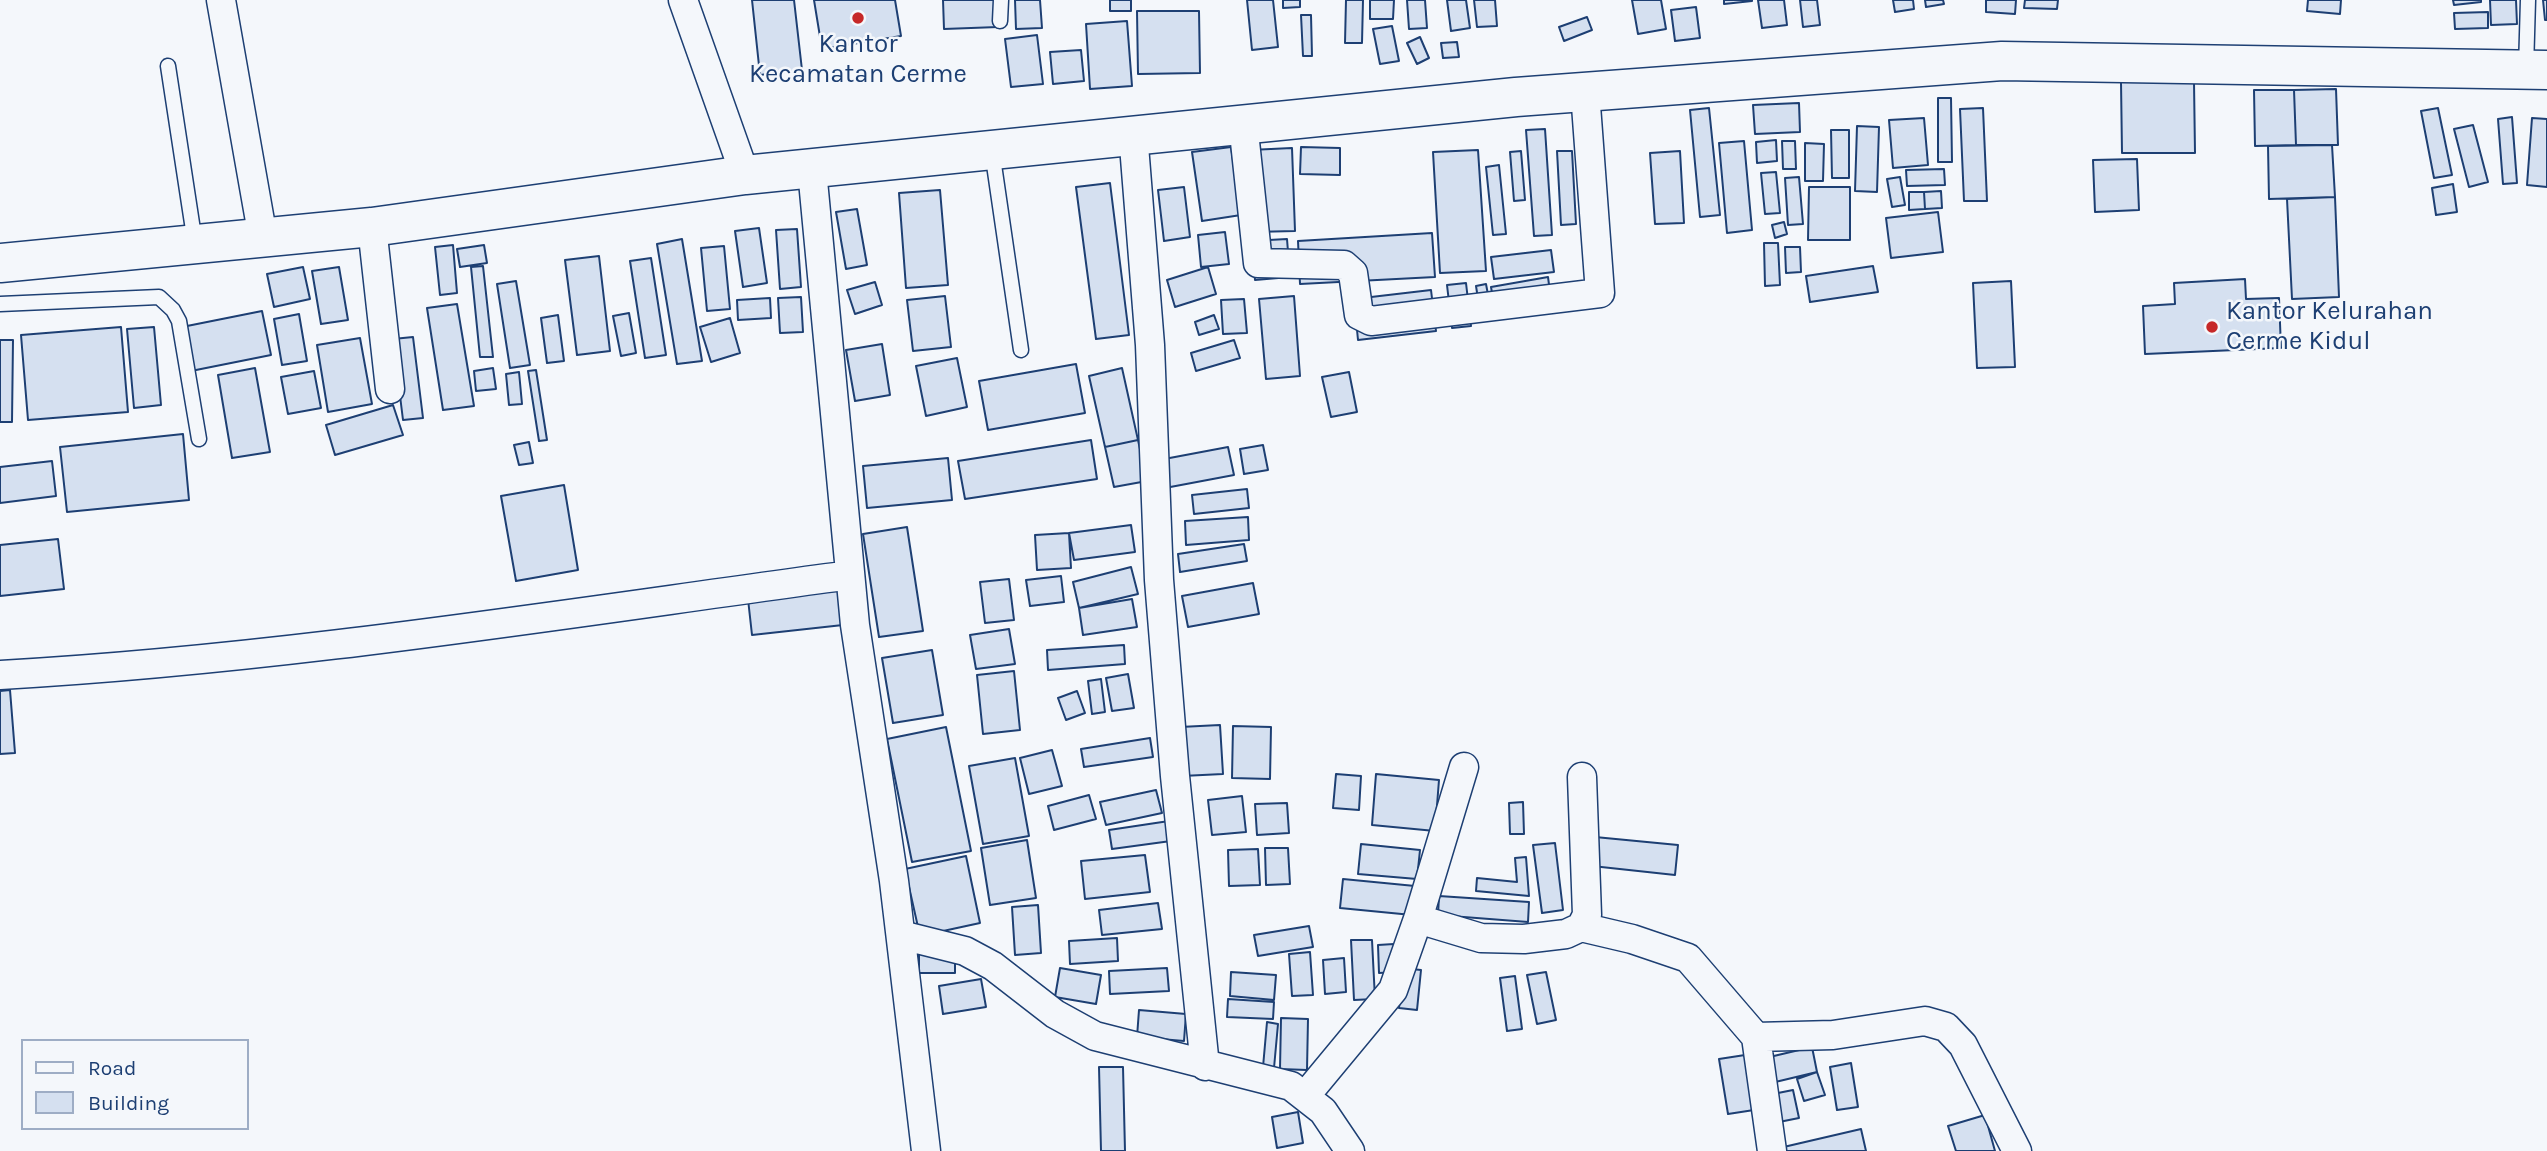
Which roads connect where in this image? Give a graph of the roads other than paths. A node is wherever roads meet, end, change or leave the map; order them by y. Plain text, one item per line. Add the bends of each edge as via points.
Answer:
1 (221, 0) edge
2 (683, 0) edge
3 (1000, 0) edge
4 (2528, 0) edge
5 (1000, 21) dead end
6 (168, 66) dead end
7 (2537, 69) edge
8 (1585, 92) junction
9 (1243, 123) junction
10 (1133, 134) junction
11 (992, 149) junction
12 (812, 170) junction
13 (745, 175) junction
14 (372, 227) junction
15 (263, 238) junction
16 (195, 244) junction
17 (0, 263) edge
18 (0, 304) edge
19 (1021, 350) dead end
20 (390, 389) dead end
21 (199, 439) dead end
22 (850, 575) junction
23 (0, 675) edge
24 (1464, 768) dead end
25 (1582, 778) dead end
26 (1418, 919) junction
27 (1581, 927) junction
28 (901, 935) junction
29 (1756, 1037) junction
30 (1205, 1066) junction
31 (1306, 1095) junction
32 (926, 1151) edge
33 (1350, 1151) edge
34 (1772, 1151) edge
35 (2017, 1151) edge

1 - 15 street
2 - 13 street
3 - 5 lane
4 - 7 lane
6 - 16 lane
7 - 8 highway via 2002,61
8 - 9 highway
8 - 9 street via 1600,293 1371,321 1359,315 1353,274 1344,265 1258,263
9 - 10 highway
10 - 11 highway
10 - 30 street via 1150,345 1159,580
11 - 12 highway
11 - 19 lane
12 - 13 highway
12 - 22 street
13 - 14 highway
14 - 15 highway
14 - 20 street
15 - 16 highway
16 - 17 highway
18 - 21 lane via 159,297 179,321
22 - 23 street via 394,639
22 - 28 street
24 - 26 street
25 - 27 street via 1587,915
26 - 27 street via 1481,938 1524,939 1566,934
26 - 31 street via 1393,990
27 - 29 street via 1688,958
28 - 30 street via 965,951 1095,1036
28 - 32 street
29 - 34 street
29 - 35 street via 1833,1035 1925,1021 1946,1027 1963,1045
30 - 31 street via 1291,1086
31 - 33 street

